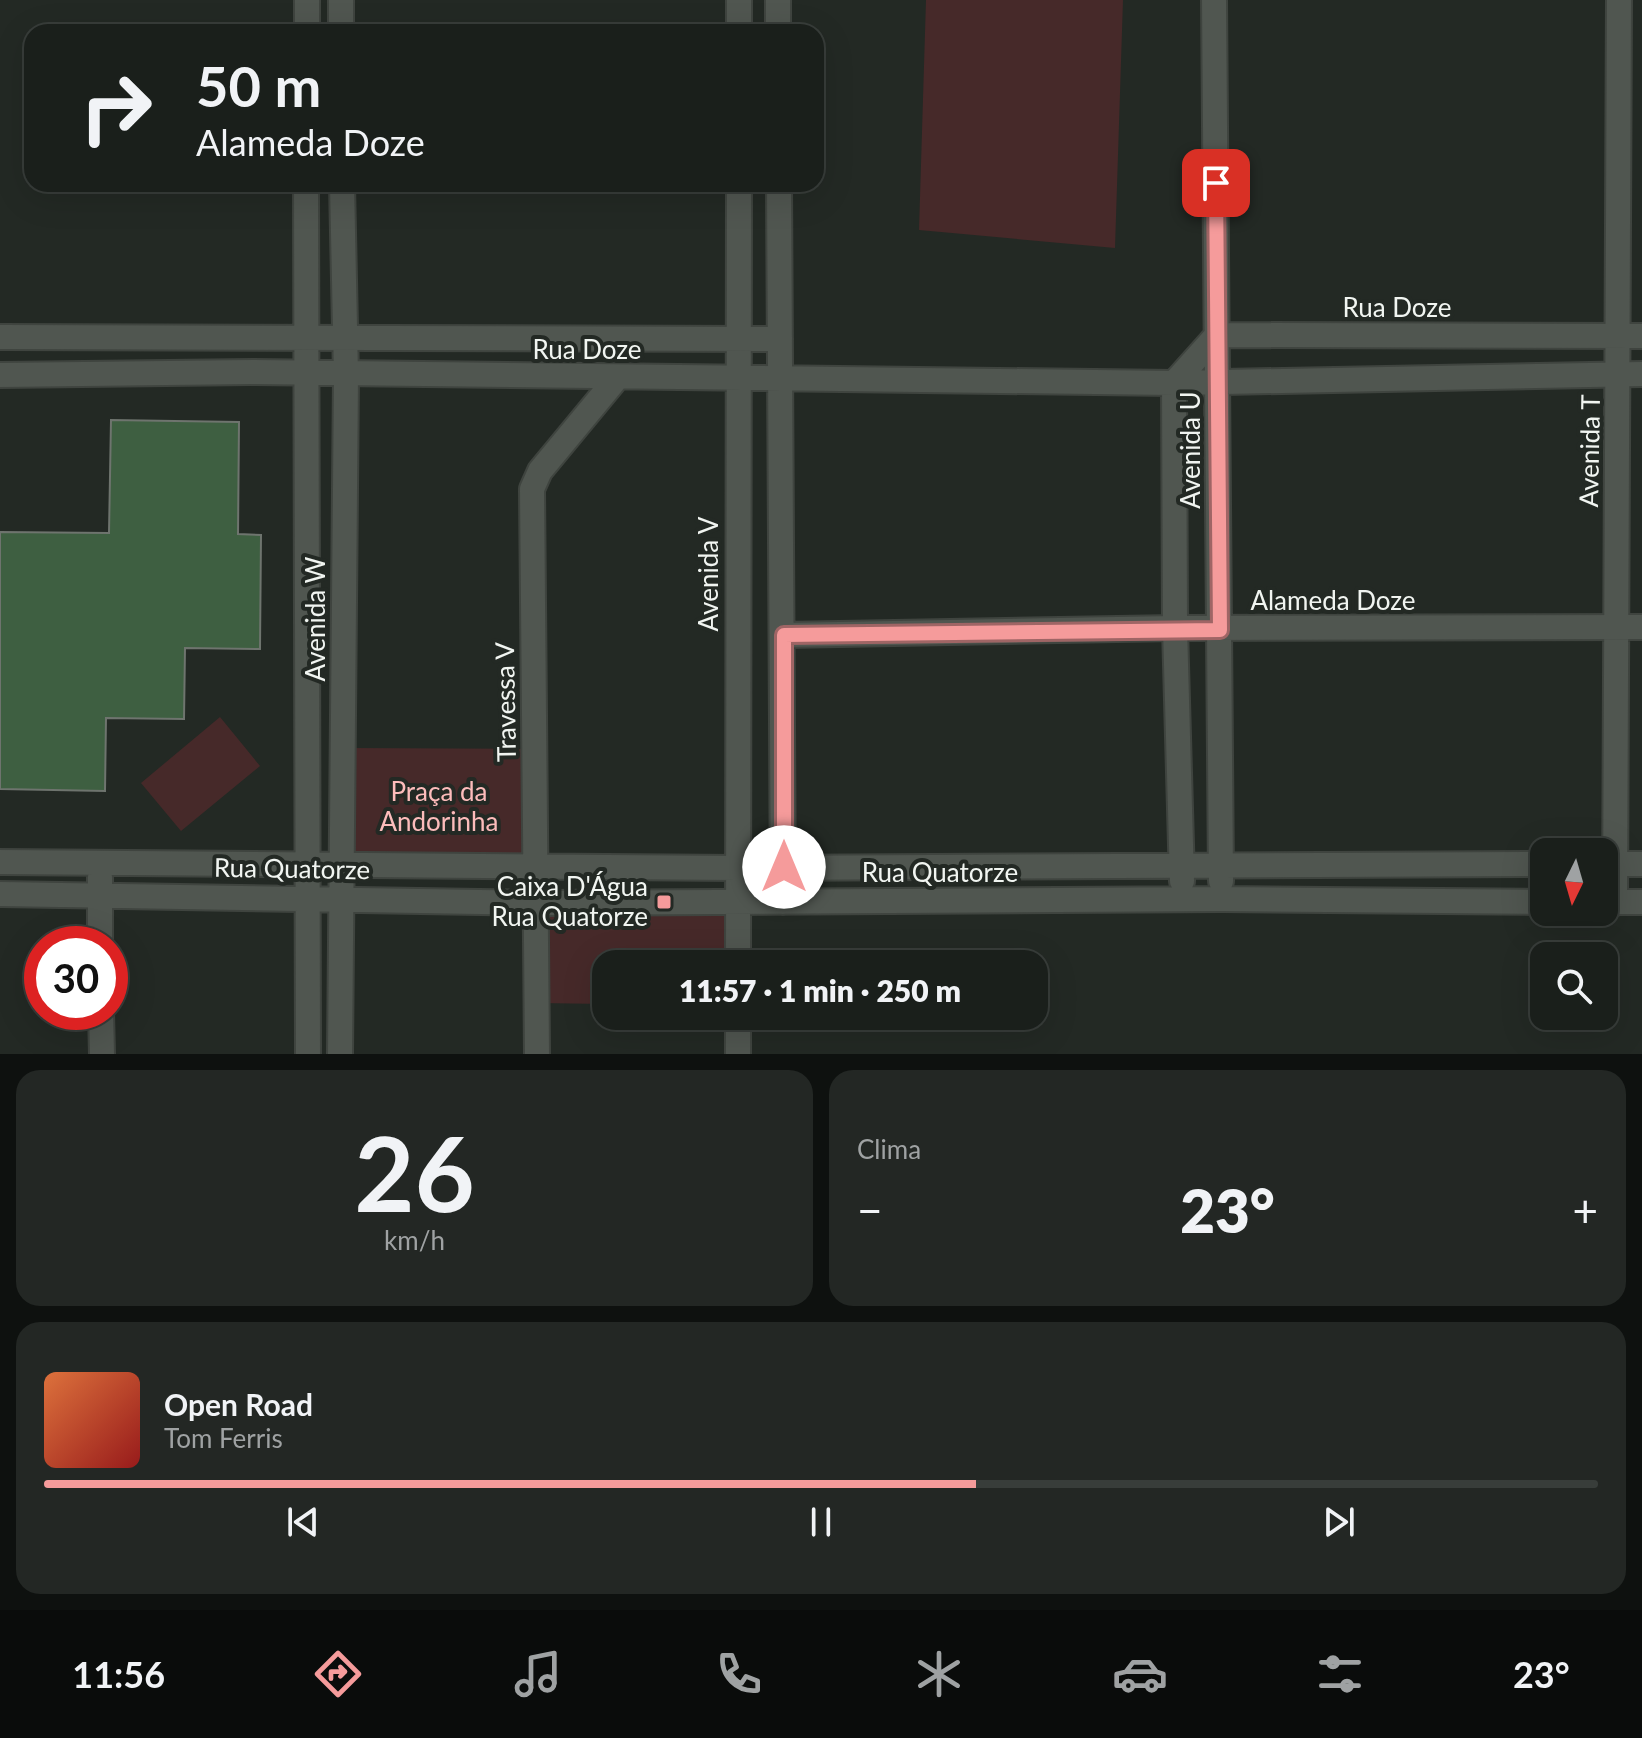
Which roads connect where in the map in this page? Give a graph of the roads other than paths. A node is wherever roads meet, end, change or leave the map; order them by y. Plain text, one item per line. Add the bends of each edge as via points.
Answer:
1 (307, 0) edge
2 (341, 0) edge
3 (739, 0) edge
4 (778, 0) edge
5 (1214, 0) edge
6 (1619, 0) edge
7 (307, 24) edge
8 (341, 24) edge
9 (739, 24) edge
10 (778, 24) edge
11 (306, 192) edge
12 (342, 192) edge
13 (739, 192) edge
14 (779, 192) edge
15 (1217, 335) junction
16 (1631, 336) edge
17 (0, 337) edge
18 (306, 338) junction
19 (342, 338) junction
20 (738, 339) junction
21 (780, 339) junction
22 (0, 375) edge
23 (306, 375) junction
24 (1631, 375) edge
25 (346, 376) junction
26 (737, 378) junction
27 (779, 378) junction
28 (616, 379) junction
29 (1219, 381) junction
30 (1174, 383) junction
31 (1616, 627) junction
32 (1642, 627) edge
33 (1175, 628) junction
34 (1220, 630) junction
35 (784, 635) junction
36 (1611, 838) edge
37 (0, 862) edge
38 (100, 864) junction
39 (1530, 864) edge
40 (1618, 864) edge
41 (1642, 864) edge
42 (342, 865) junction
43 (308, 866) junction
44 (536, 867) junction
45 (784, 867) junction
46 (1182, 867) junction
47 (1221, 867) junction
48 (738, 868) junction
49 (0, 894) edge
50 (99, 895) junction
51 (307, 898) junction
52 (341, 898) junction
53 (1222, 899) junction
54 (1183, 900) junction
55 (738, 902) junction
56 (783, 902) junction
57 (1530, 902) edge
58 (1618, 902) edge
59 (1642, 902) edge
60 (536, 903) junction
61 (100, 926) edge
62 (738, 950) edge
63 (101, 1030) edge
64 (738, 1030) edge
65 (102, 1054) edge
66 (308, 1054) edge
67 (340, 1054) edge
68 (537, 1054) edge
69 (738, 1054) edge

1 - 7 street
2 - 8 street
3 - 9 street
4 - 10 street
5 - 15 street, Avenida U
6 - 16 street, Avenida T
11 - 18 street, Avenida W
12 - 19 street, Avenida W
13 - 20 street, Avenida V
14 - 21 street
15 - 16 street, Rua Doze
15 - 29 street, Avenida U
15 - 30 street
16 - 24 street, Avenida T
17 - 18 street, Rua Doze
18 - 19 street, Rua Doze
18 - 23 street, Avenida W
19 - 20 street, Rua Doze
19 - 25 street, Avenida W
20 - 21 street, Rua Doze
20 - 26 street, Avenida V
21 - 27 street
22 - 23 street, Rua Doze
23 - 25 street, Rua Doze
23 - 43 street, Avenida W
24 - 29 street, Rua Doze
24 - 31 street, Avenida T
25 - 28 street, Rua Doze
25 - 42 street, Avenida W
26 - 27 street, Rua Doze
26 - 28 street, Rua Doze
26 - 48 street, Avenida V
27 - 30 street, Rua Doze
27 - 35 street
28 - 44 street, Travessa V via 540,471 532,489
29 - 30 street, Rua Doze
29 - 34 street, Avenida U
30 - 33 street, Avenida U
31 - 32 street, Alameda Doze
31 - 34 street, Alameda Doze
31 - 36 street, Avenida T
33 - 34 street, Alameda Doze
33 - 35 street, Alameda Doze
33 - 46 street, Avenida U
34 - 47 street, Avenida U
35 - 45 street
37 - 38 street, Rua Quatorze
38 - 43 street, Rua Quatorze
38 - 50 street
39 - 47 street, Rua Quatorze
40 - 41 street
42 - 43 street, Rua Quatorze
42 - 44 street, Rua Quatorze
42 - 52 street, Avenida W
43 - 51 street, Avenida W
44 - 48 street, Rua Quatorze
44 - 60 street, Travessa V
45 - 46 street, Rua Quatorze
45 - 48 street, Rua Quatorze
45 - 56 street
46 - 47 street, Rua Quatorze
46 - 54 street, Avenida U
47 - 53 street, Avenida U
48 - 55 street, Avenida V
49 - 50 street, Rua Quatorze
50 - 51 street, Rua Quatorze
50 - 61 street
51 - 52 street, Rua Quatorze
51 - 66 street, Avenida W
52 - 60 street, Rua Quatorze
52 - 67 street, Avenida W
53 - 54 street, Rua Quatorze
53 - 57 street, Rua Quatorze
54 - 56 street, Rua Quatorze
55 - 56 street, Rua Quatorze
55 - 60 street, Rua Quatorze
55 - 62 street, Avenida V
58 - 59 street
60 - 68 street, Travessa V
63 - 65 street
64 - 69 street

